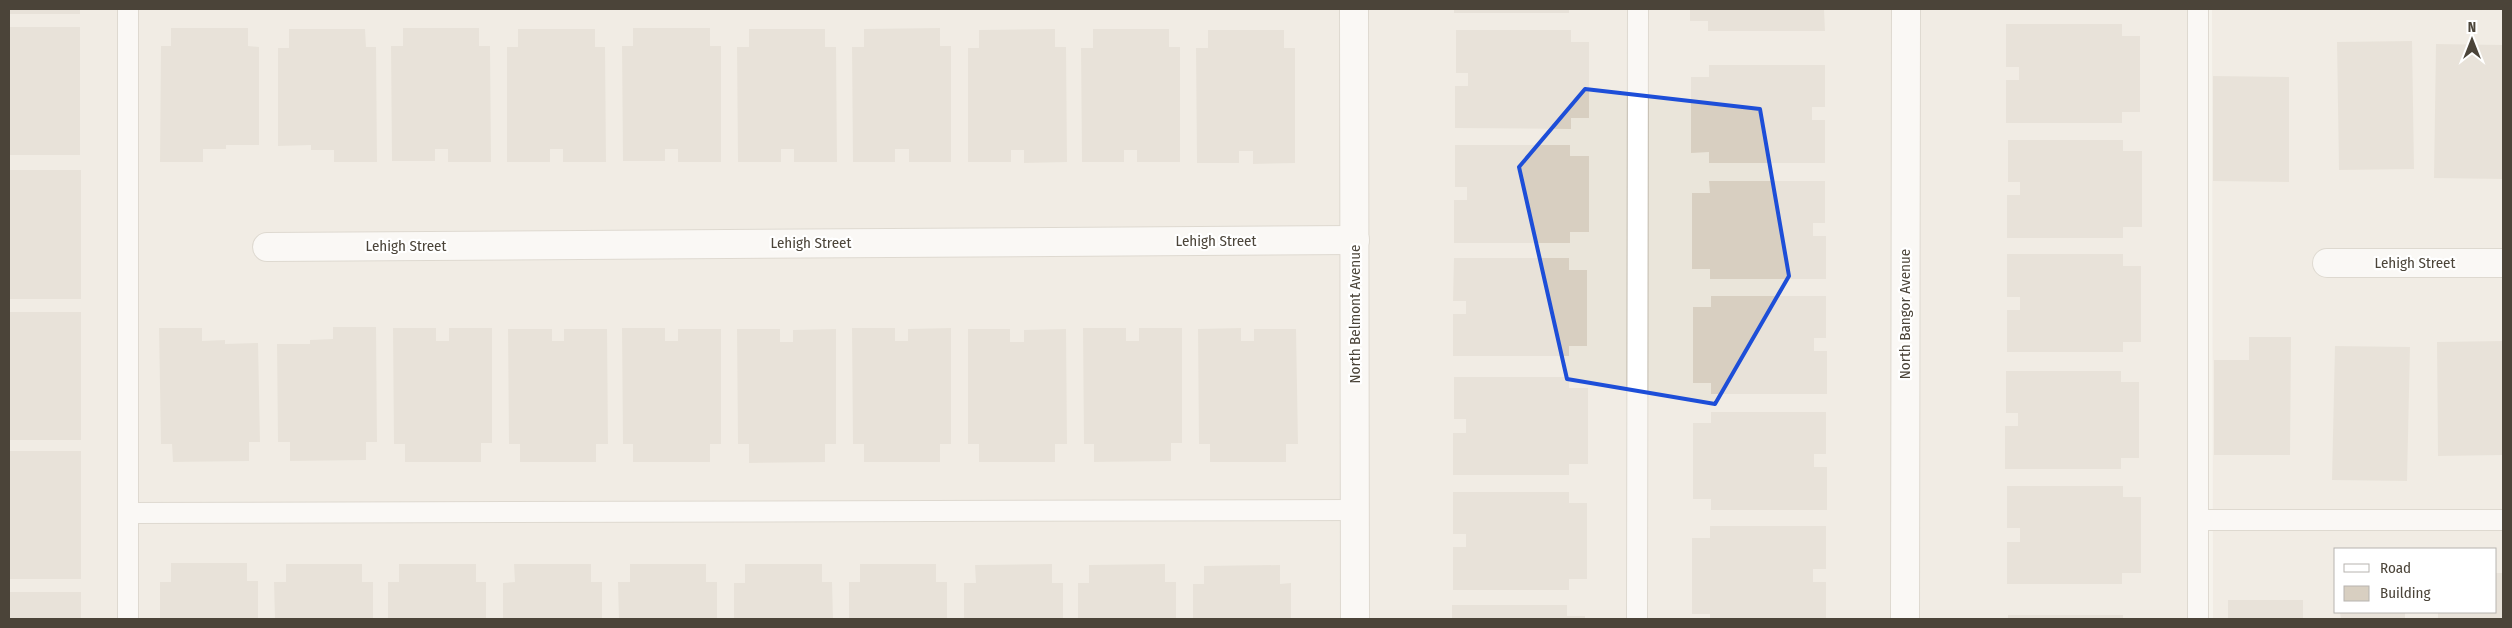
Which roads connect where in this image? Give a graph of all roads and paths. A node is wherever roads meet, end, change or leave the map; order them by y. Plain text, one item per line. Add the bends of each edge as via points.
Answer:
1 (128, 9) edge
2 (1354, 9) edge
3 (1638, 9) edge
4 (1906, 9) edge
5 (2198, 9) edge
6 (1355, 240) junction
7 (267, 247) dead end
8 (2326, 263) dead end
9 (2503, 263) edge
10 (1355, 510) junction
11 (128, 513) junction
12 (2198, 520) junction
13 (2503, 520) edge
14 (128, 619) edge
15 (1355, 619) edge
16 (1637, 619) edge
17 (1905, 619) edge
18 (2198, 619) edge

1 - 11 lane
2 - 6 street, North Belmont Avenue
3 - 16 lane
4 - 17 street, North Bangor Avenue
5 - 12 lane
6 - 7 street, Lehigh Street
6 - 10 street, North Belmont Avenue
8 - 9 street, Lehigh Street
10 - 11 lane
10 - 15 street, North Belmont Avenue
11 - 14 lane
12 - 13 lane
12 - 18 lane

